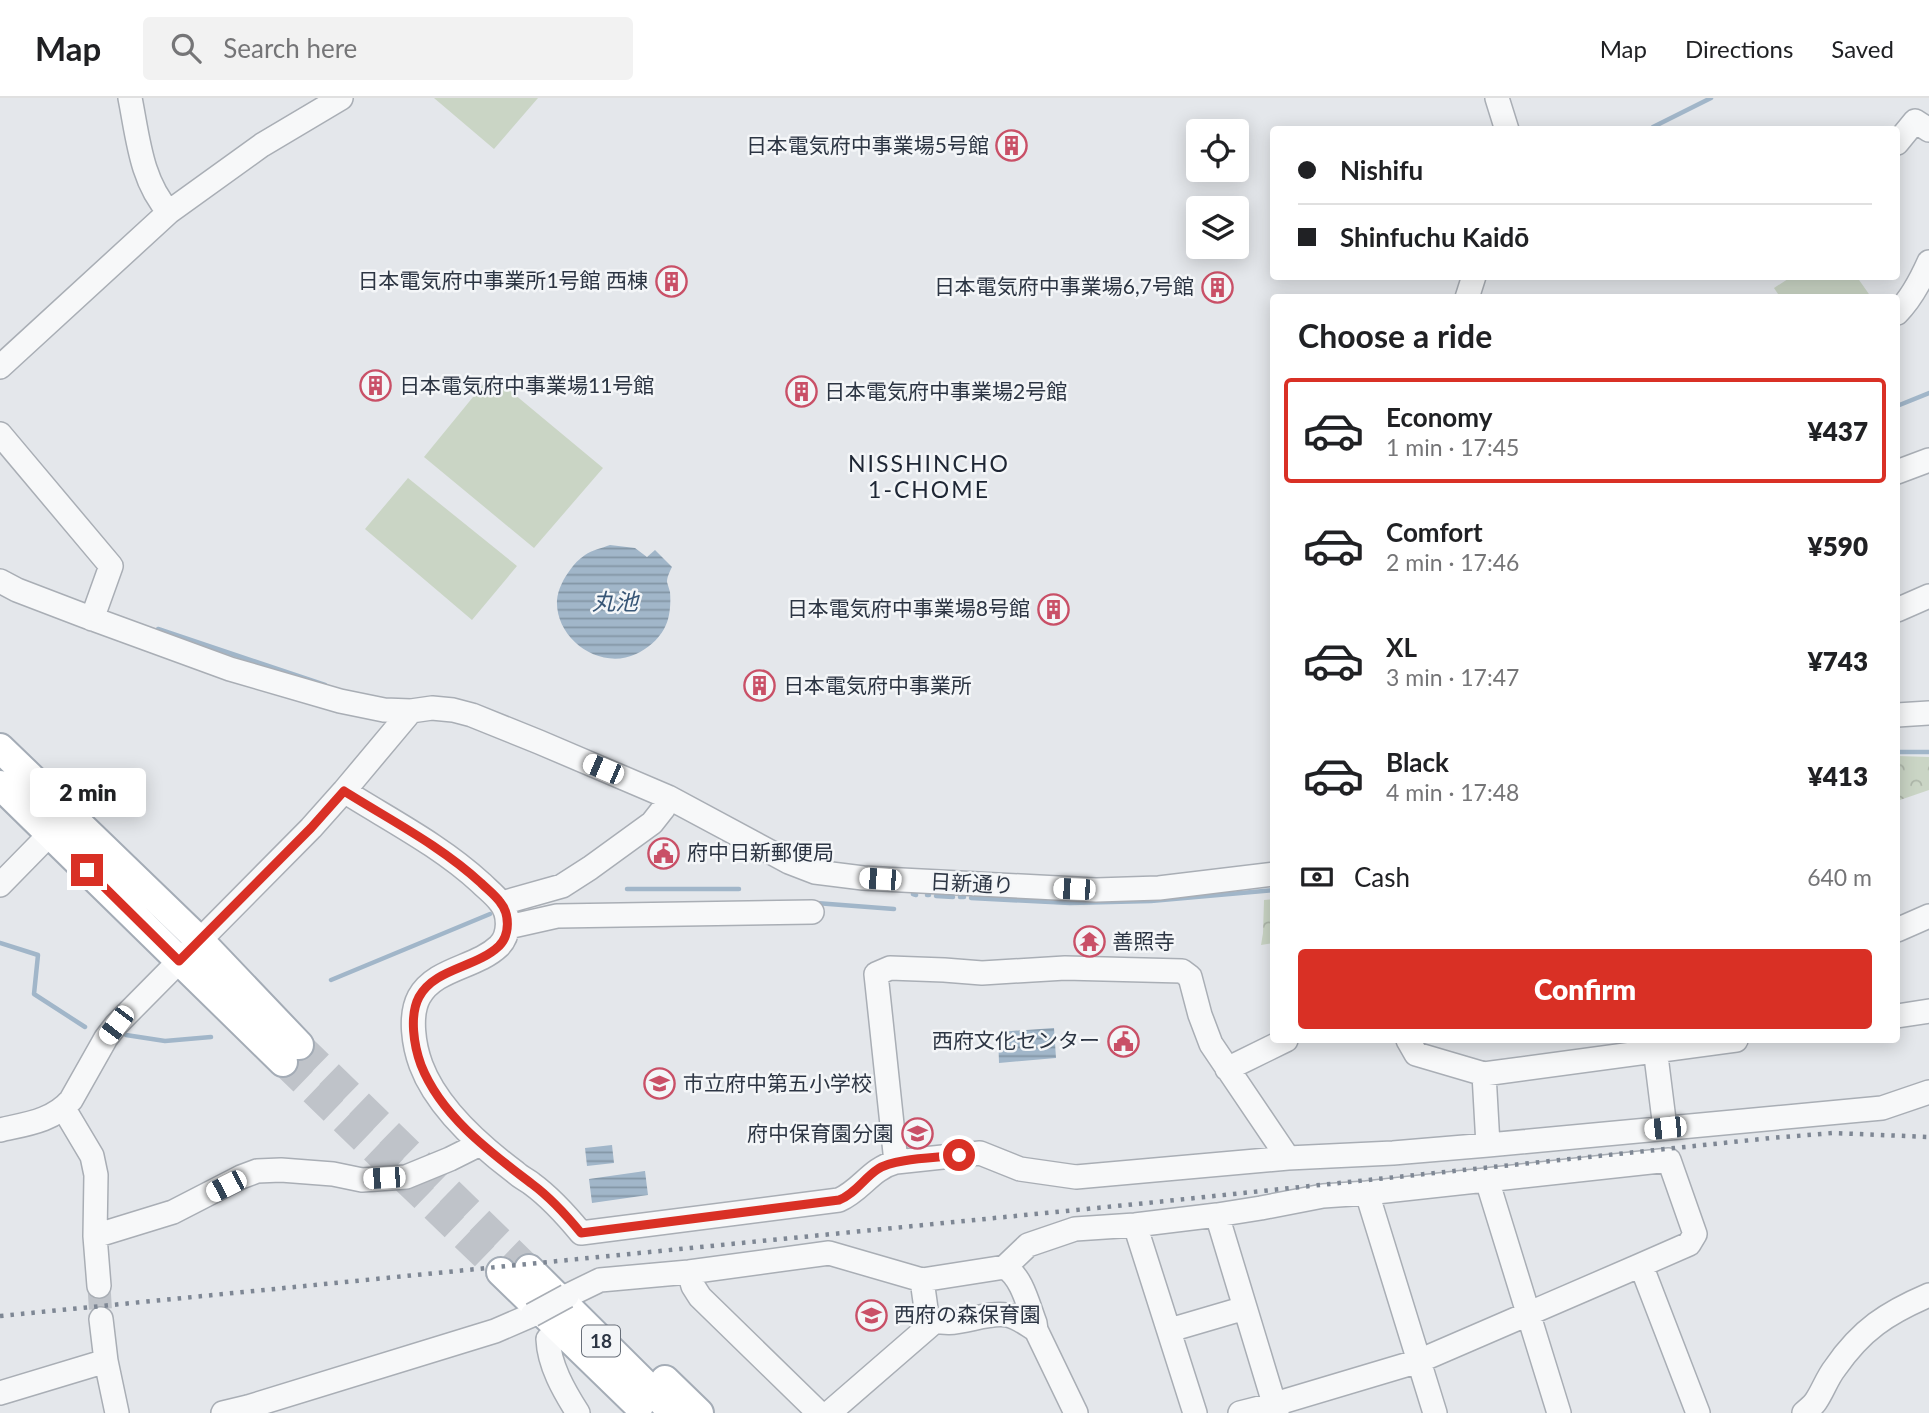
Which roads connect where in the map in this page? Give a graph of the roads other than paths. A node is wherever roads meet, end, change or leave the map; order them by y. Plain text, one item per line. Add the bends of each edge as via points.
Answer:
1 (130, 98) edge
2 (341, 98) edge
3 (1497, 98) edge
4 (1506, 126) edge
5 (1929, 130) edge
6 (1900, 139) edge
7 (169, 212) junction
8 (1929, 262) edge
9 (1900, 309) edge
10 (0, 367) edge
11 (0, 434) edge
12 (1929, 460) edge
13 (1900, 471) edge
14 (0, 581) edge
15 (1929, 596) edge
16 (1900, 609) edge
17 (92, 619) junction
18 (411, 710) junction
19 (1929, 713) edge
20 (1900, 715) edge
21 (0, 748) edge
22 (0, 785) edge
23 (344, 791) junction
24 (666, 803) junction
25 (50, 834) junction
26 (1270, 874) edge
27 (0, 885) edge
28 (502, 903) junction
29 (812, 912) dead end
30 (1929, 916) edge
31 (508, 927) junction
32 (1900, 929) edge
33 (200, 940) junction
34 (179, 961) junction
35 (1929, 1011) edge
36 (1900, 1016) edge
37 (1280, 1043) edge
38 (1410, 1043) edge
39 (1687, 1043) edge
40 (1655, 1045) edge
41 (1227, 1069) junction
42 (1485, 1074) junction
43 (1929, 1092) edge
44 (64, 1109) junction
45 (1665, 1128) junction
46 (0, 1130) edge
47 (480, 1144) junction
48 (1488, 1145) junction
49 (1289, 1158) junction
50 (896, 1162) junction
51 (1488, 1180) junction
52 (1367, 1193) junction
53 (1217, 1215) junction
54 (1135, 1225) junction
55 (95, 1236) junction
56 (1641, 1265) junction
57 (689, 1272) junction
58 (1011, 1273) junction
59 (922, 1280) junction
60 (99, 1286) tunnel mouth
61 (572, 1293) junction
62 (1929, 1295) edge
63 (1245, 1308) junction
64 (1529, 1313) junction
65 (1003, 1315) junction
66 (529, 1317) junction
67 (101, 1319) tunnel mouth
68 (934, 1322) junction
69 (1036, 1330) junction
70 (1170, 1330) junction
71 (548, 1339) junction
72 (106, 1361) junction
73 (1419, 1361) junction
74 (0, 1393) edge
75 (1276, 1409) edge
76 (117, 1413) edge
77 (223, 1413) edge
78 (578, 1413) edge
79 (624, 1413) edge
80 (646, 1413) edge
81 (674, 1413) edge
82 (699, 1413) edge
83 (820, 1413) edge
84 (829, 1413) edge
85 (1076, 1413) edge
86 (1195, 1413) edge
87 (1240, 1413) edge
88 (1435, 1413) edge
89 (1559, 1413) edge
90 (1698, 1413) edge
91 (1804, 1413) edge

1 - 7 street via 150,186
2 - 7 street via 262,145
3 - 4 street
5 - 6 street via 1915,121
7 - 10 street
8 - 9 street
11 - 17 street via 111,566
12 - 13 street
14 - 17 street, 日新通り
15 - 16 street
17 - 18 street, 日新通り via 230,669 328,697 376,709
18 - 23 street
18 - 24 street, 日新通り via 432,708 472,715
19 - 20 street
21 - 33 main road
22 - 25 main road
23 - 28 street via 449,857
23 - 33 street
24 - 26 street, 日新通り via 789,862 835,875 1106,890
24 - 28 street via 638,835 562,886
25 - 27 street
25 - 34 main road
28 - 31 street
29 - 31 street via 557,916
30 - 32 street
31 - 47 street via 500,945 438,978 420,995 415,1008 414,1035 421,1065 438,1098
33 - 34 street
33 - 34 main road via 291,1053
34 - 44 street via 116,1025
35 - 36 street
37 - 41 street
38 - 42 street via 1416,1054
39 - 40 street
40 - 42 street
40 - 45 street
41 - 49 street
41 - 50 street via 1211,1044 1190,978 1182,971 1065,968 982,973 890,968 876,974
42 - 48 street
43 - 45 street via 1882,1108
44 - 46 street via 42,1120
44 - 55 street via 92,1156
45 - 48 street
47 - 50 street via 533,1184 581,1233 839,1200 876,1170
47 - 55 street via 406,1177 362,1180 257,1171 173,1212
48 - 49 street
49 - 50 street via 1076,1177 1020,1169 980,1153
51 - 52 street
51 - 56 street via 1669,1160 1695,1234 1689,1244
51 - 64 street
52 - 53 street
52 - 73 street
53 - 54 street
53 - 63 street
54 - 58 street via 1075,1229 1028,1245
54 - 70 street
55 - 60 street
56 - 64 street
56 - 90 street
57 - 59 street via 829,1253
57 - 61 street via 600,1280
57 - 83 street via 700,1297
58 - 59 street
58 - 65 street via 1017,1294
58 - 69 street
59 - 68 street via 927,1317
61 - 66 street, bridge
61 - 82 main road
62 - 91 street via 1900,1307 1851,1344 1816,1402
63 - 70 street
63 - 75 street
64 - 73 street
64 - 89 street
65 - 68 street
65 - 69 street
66 - 71 main road
66 - 77 street
67 - 72 street
68 - 84 street
69 - 85 street
70 - 86 street
71 - 78 street via 549,1355
71 - 79 main road
72 - 74 street
72 - 76 street
73 - 75 street
73 - 88 street
75 - 87 street
80 - 81 main road, 18 via 515,1271

